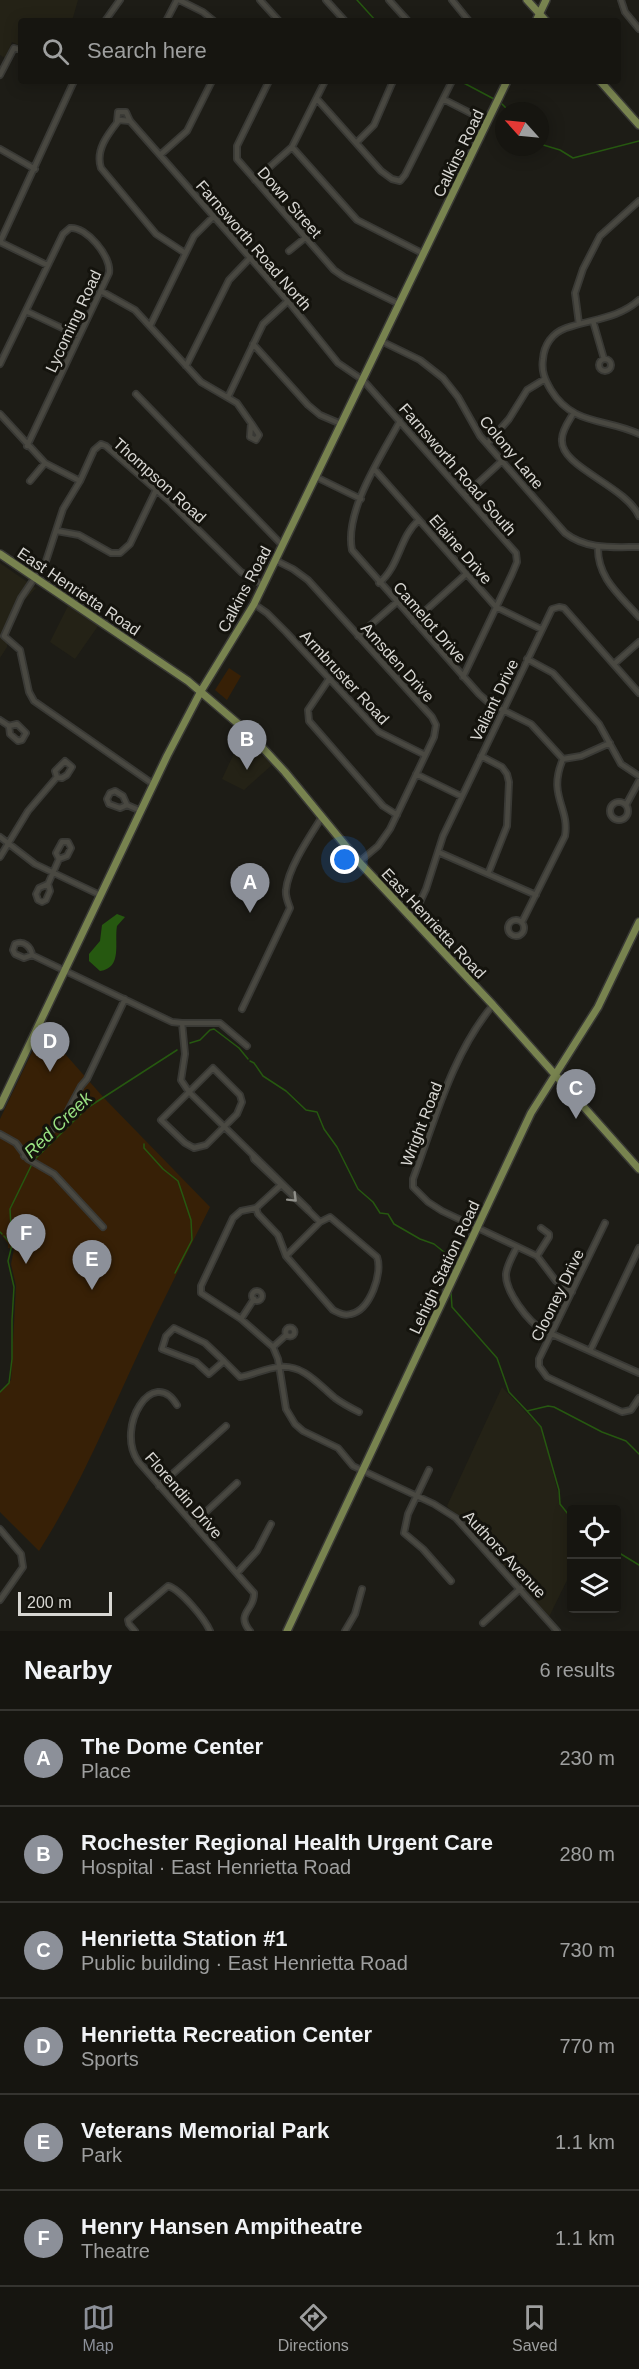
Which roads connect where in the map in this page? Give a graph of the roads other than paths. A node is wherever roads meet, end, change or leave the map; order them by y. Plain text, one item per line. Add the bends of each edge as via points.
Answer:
1 (120, 0) edge
2 (178, 0) edge
3 (260, 0) edge
4 (326, 0) edge
5 (389, 0) edge
6 (452, 0) edge
7 (527, 0) edge
8 (546, 0) edge
9 (621, 0) edge
10 (538, 17) edge
11 (107, 18) edge
12 (168, 18) edge
13 (210, 18) edge
14 (276, 18) edge
15 (342, 18) edge
16 (405, 18) edge
17 (467, 18) edge
18 (639, 29) edge
19 (18, 49) edge
20 (0, 75) edge
21 (73, 84) edge
22 (210, 84) edge
23 (268, 84) edge
24 (324, 84) edge
25 (392, 84) edge
26 (450, 84) edge
27 (506, 84) edge
28 (603, 84) edge
29 (317, 99) junction
30 (443, 99) junction
31 (130, 121) junction
32 (117, 122) junction
33 (488, 122) junction
34 (639, 125) edge
35 (356, 143) junction
36 (292, 147) junction
37 (0, 149) edge
38 (160, 155) junction
39 (35, 169) junction
40 (255, 180) junction
41 (639, 201) edge
42 (634, 206) junction
43 (639, 212) edge
44 (213, 217) junction
45 (305, 237) junction
46 (0, 242) edge
47 (289, 251) dead end
48 (185, 253) junction
49 (424, 254) junction
50 (250, 258) junction
51 (47, 266) junction
52 (101, 291) junction
53 (639, 300) edge
54 (288, 301) junction
55 (399, 304) junction
56 (26, 311) junction
57 (592, 321) junction
58 (579, 324) junction
59 (150, 326) junction
60 (79, 336) junction
61 (381, 341) junction
62 (254, 344) junction
63 (604, 359) dead end
64 (0, 364) edge
65 (186, 366) junction
66 (545, 379) junction
67 (363, 380) junction
68 (136, 394) dead end
69 (228, 397) junction
70 (0, 414) edge
71 (573, 414) junction
72 (399, 421) junction
73 (252, 423) dead end
74 (341, 424) junction
75 (639, 434) edge
76 (487, 444) junction
77 (27, 446) junction
78 (502, 461) junction
79 (45, 463) junction
80 (375, 470) junction
81 (316, 477) junction
82 (30, 481) dead end
83 (80, 481) junction
84 (156, 490) junction
85 (465, 495) junction
86 (361, 499) junction
87 (639, 516) edge
88 (419, 520) junction
89 (57, 531) junction
90 (282, 545) junction
91 (598, 547) junction
92 (639, 547) edge
93 (0, 554) edge
94 (275, 560) junction
95 (466, 574) junction
96 (36, 578) junction
97 (379, 582) junction
98 (263, 585) junction
99 (397, 602) junction
100 (254, 604) junction
101 (496, 607) junction
102 (639, 617) edge
103 (414, 621) junction
104 (541, 628) junction
105 (358, 636) junction
106 (639, 642) edge
107 (527, 659) junction
108 (614, 664) junction
109 (462, 677) junction
110 (329, 679) junction
111 (201, 691) junction
112 (639, 693) edge
113 (503, 710) junction
114 (0, 720) edge
115 (9, 726) dead end
116 (610, 743) junction
117 (425, 755) junction
118 (481, 756) junction
119 (563, 759) junction
120 (416, 774) junction
121 (639, 776) edge
122 (57, 777) dead end
123 (639, 781) edge
124 (153, 784) junction
125 (461, 796) junction
126 (127, 805) dead end
127 (626, 805) dead end
128 (141, 811) junction
129 (397, 815) junction
130 (322, 817) junction
131 (0, 837) edge
132 (8, 843) junction
133 (438, 852) junction
134 (0, 857) edge
135 (59, 860) dead end
136 (359, 862) junction
137 (53, 872) junction
138 (488, 874) junction
139 (48, 884) dead end
140 (100, 895) junction
141 (536, 895) junction
142 (408, 916) junction
143 (522, 922) dead end
144 (639, 922) edge
145 (32, 955) dead end
146 (65, 971) junction
147 (125, 999) junction
148 (493, 1005) junction
149 (242, 1009) dead end
150 (182, 1023) junction
151 (247, 1046) dead end
152 (555, 1075) junction
153 (189, 1092) junction
154 (0, 1106) edge
155 (224, 1127) junction
156 (0, 1134) edge
157 (253, 1156) junction
158 (26, 1158) junction
159 (639, 1169) edge
160 (281, 1185) junction
161 (256, 1208) junction
162 (309, 1211) junction
163 (320, 1222) junction
164 (605, 1223) dead end
165 (103, 1227) dead end
166 (477, 1228) junction
167 (541, 1228) dead end
168 (517, 1247) junction
169 (639, 1248) edge
170 (286, 1256) junction
171 (537, 1256) junction
172 (572, 1292) junction
173 (254, 1299) dead end
174 (241, 1318) junction
175 (551, 1334) junction
176 (286, 1335) dead end
177 (273, 1347) junction
178 (590, 1351) junction
179 (224, 1361) junction
180 (280, 1367) junction
181 (639, 1373) edge
182 (639, 1398) edge
183 (177, 1405) dead end
184 (359, 1412) dead end
185 (226, 1426) dead end
186 (363, 1470) junction
187 (429, 1470) dead end
188 (237, 1483) dead end
189 (159, 1486) junction
190 (416, 1496) junction
191 (193, 1524) junction
192 (271, 1524) dead end
193 (0, 1528) edge
194 (237, 1574) junction
195 (452, 1581) dead end
196 (521, 1588) junction
197 (362, 1589) dead end
198 (0, 1600) edge
199 (483, 1623) dead end
200 (135, 1631) edge
201 (210, 1631) edge
202 (250, 1631) edge
203 (287, 1631) edge
204 (345, 1631) edge
205 (557, 1631) edge

1 - 11 street
2 - 12 street
2 - 13 street
3 - 14 street
4 - 15 street
5 - 16 street
6 - 17 street
7 - 10 main road
8 - 10 main road
9 - 18 street
19 - 20 street via 14,48
21 - 39 street
22 - 38 street via 187,131
23 - 40 street, Down Street via 236,152
24 - 29 street
25 - 35 street via 374,125
26 - 30 street
27 - 33 main road, Calkins Road
28 - 34 main road
29 - 35 street
29 - 36 street
30 - 33 street
30 - 35 street via 400,181 386,176
31 - 32 street
31 - 32 street via 122,110
31 - 38 street, Farnsworth Road North
32 - 48 street via 100,150 101,168 156,234
33 - 49 main road, Calkins Road
36 - 40 street
36 - 49 street via 360,222
37 - 39 street
38 - 44 street, Farnsworth Road North
39 - 46 street
40 - 45 street, Down Street
41 - 42 street
42 - 43 street
42 - 58 street via 600,236 579,276 574,293
44 - 48 street via 198,230
44 - 50 street, Farnsworth Road North
45 - 47 street
45 - 55 street, Down Street via 340,275
46 - 51 street
48 - 59 street
49 - 55 main road, Calkins Road
50 - 54 street, Farnsworth Road North
50 - 65 street via 229,280
51 - 52 street, Lycoming Road via 63,234 70,228 79,228 110,263
51 - 56 street
52 - 59 street via 135,310
52 - 60 street, Lycoming Road
53 - 57 street via 623,311
54 - 62 street via 267,319
54 - 67 street, Farnsworth Road North via 338,363
55 - 61 main road, Calkins Road
56 - 60 street
56 - 64 street
57 - 58 street
57 - 63 street
58 - 66 street via 559,332 547,344 543,358
59 - 65 street
60 - 77 street, Lycoming Road
61 - 67 main road, Calkins Road
61 - 76 street, Colony Lane via 420,360 440,375
62 - 69 street
62 - 74 street via 308,405
65 - 69 street via 205,386
66 - 71 street via 557,399
66 - 76 street via 527,390
67 - 72 street, Farnsworth Road South
67 - 74 main road, Calkins Road
68 - 90 street
69 - 73 street
70 - 77 street
71 - 75 street
71 - 87 street via 562,437 567,456 625,497
72 - 80 street, Camelot Drive
72 - 85 street, Farnsworth Road South
74 - 81 main road, Calkins Road
76 - 78 street, Colony Lane
77 - 79 street
78 - 85 street
78 - 91 street, Colony Lane via 565,533 583,544
79 - 82 street
79 - 83 street
80 - 86 street, Camelot Drive
80 - 88 street, Elaine Drive
81 - 86 street
81 - 90 main road, Calkins Road
83 - 84 street, Thompson Road via 94,450 101,444
83 - 89 street, Thompson Road via 63,509
84 - 89 street via 130,544 120,553 111,553 79,535
84 - 98 street, Thompson Road via 241,572
85 - 101 street, Farnsworth Road South via 517,555
86 - 97 street, Camelot Drive via 352,547
88 - 95 street, Elaine Drive
88 - 97 street via 408,530 391,571
89 - 96 street, Thompson Road
90 - 94 main road, Calkins Road
91 - 92 street, Colony Lane
91 - 102 street via 604,576
93 - 96 main road, East Henrietta Road
94 - 98 main road, Calkins Road
94 - 105 street, Amsden Drive via 308,580
95 - 101 street, Elaine Drive
95 - 103 street
96 - 111 main road, East Henrietta Road
96 - 124 street, Thompson Road via 21,598 4,636 20,650 30,696
97 - 99 street, Camelot Drive
98 - 100 main road, Calkins Road
99 - 103 street, Camelot Drive
99 - 105 street
100 - 110 street, Armbruster Road via 272,617
100 - 111 main road, Calkins Road
101 - 104 street, Elaine Drive
101 - 109 street, Farnsworth Road South
103 - 109 street, Camelot Drive
104 - 107 street, Valiant Drive
104 - 108 street, Valiant Drive via 550,610 561,607
105 - 117 street, Amsden Drive via 435,721 435,735
106 - 108 street
107 - 113 street, Valiant Drive
107 - 116 street via 553,673 596,721
108 - 112 street, Valiant Drive
109 - 113 street, Camelot Drive via 484,700
110 - 117 street, Armbruster Road via 379,732
110 - 129 street via 308,710 309,722 383,806
111 - 124 main road, Calkins Road
111 - 130 main road, East Henrietta Road via 249,733
113 - 118 street, Valiant Drive
113 - 119 street, Camelot Drive via 531,724
114 - 115 street
116 - 119 street
116 - 121 street via 621,764
117 - 120 street, Amsden Drive
118 - 125 street, Valiant Drive
118 - 138 street via 506,771 509,791 507,826
119 - 141 street via 557,789 565,836
120 - 125 street
120 - 129 street, Amsden Drive
122 - 132 street via 28,811
123 - 127 street
124 - 128 main road, Calkins Road
125 - 133 street, Valiant Drive
126 - 128 street
128 - 140 main road, Calkins Road
129 - 136 street, Amsden Drive via 382,841
130 - 136 main road, East Henrietta Road
130 - 149 street via 287,883 285,893 290,908
131 - 132 street
132 - 134 street
132 - 137 street
133 - 138 street
133 - 142 street, Valiant Drive via 420,902
135 - 137 street
136 - 142 main road, East Henrietta Road
137 - 139 street
137 - 140 street
138 - 141 street
140 - 146 main road, Calkins Road
141 - 143 street
142 - 148 main road, East Henrietta Road
144 - 152 main road, Lehigh Station Road via 598,1007
145 - 146 street
146 - 147 street
146 - 154 main road, Calkins Road
147 - 150 street
147 - 158 street via 66,1116
148 - 152 main road, East Henrietta Road
148 - 166 street, Wright Road via 473,1030 459,1057 413,1183 415,1190 434,1207
150 - 151 street via 220,1023
150 - 153 street via 185,1054 181,1080
152 - 159 main road, East Henrietta Road
152 - 166 main road, Lehigh Station Road via 531,1113
153 - 155 street
153 - 155 street via 213,1068 240,1095 238,1112
153 - 155 street via 161,1120 189,1146 199,1149
155 - 157 street
156 - 158 street via 16,1143
157 - 160 street
157 - 162 street
158 - 165 street via 54,1174
160 - 161 street
160 -> 162 street
161 - 170 street via 278,1235
161 - 174 street via 241,1211 233,1218 200,1290 202,1295
162 - 163 street
163 - 170 street
163 - 170 street via 326,1217 334,1219 377,1257 379,1275 359,1311 342,1314 333,1310
164 - 172 street, Clooney Drive
166 - 168 street
166 - 186 main road, Lehigh Station Road
167 - 171 street via 549,1237
168 - 171 street
168 - 175 street via 507,1269 507,1284 530,1321
169 - 178 street
171 - 172 street via 556,1281
172 - 175 street, Clooney Drive
173 - 174 street
174 - 177 street
175 - 178 street
175 - 182 street, Clooney Drive via 539,1362 544,1375 622,1412 631,1410
176 - 177 street
177 - 180 street, Authors Avenue
178 - 181 street
179 - 179 street via 205,1344 174,1328 163,1342 162,1349 196,1362 209,1374
179 - 180 street via 240,1377
180 - 184 street via 302,1371
180 - 186 street, Authors Avenue via 284,1404 292,1421 303,1431 338,1448 351,1465
183 - 189 street, Florendin Drive via 165,1394 150,1394 138,1408 131,1427 135,1456
185 - 189 street
186 - 190 street, Authors Avenue
186 - 203 main road, Lehigh Station Road
187 - 190 street
188 - 191 street
189 - 191 street, Florendin Drive
190 - 195 street via 404,1533
190 - 196 street, Authors Avenue via 456,1518
191 - 194 street, Florendin Drive
192 - 194 street via 257,1551
193 - 198 street via 21,1554 23,1568
194 - 202 street, Florendin Drive via 254,1593 255,1599 243,1618
196 - 199 street
196 - 205 street, Authors Avenue
197 - 204 street
200 - 201 street via 128,1620 168,1586 177,1591

